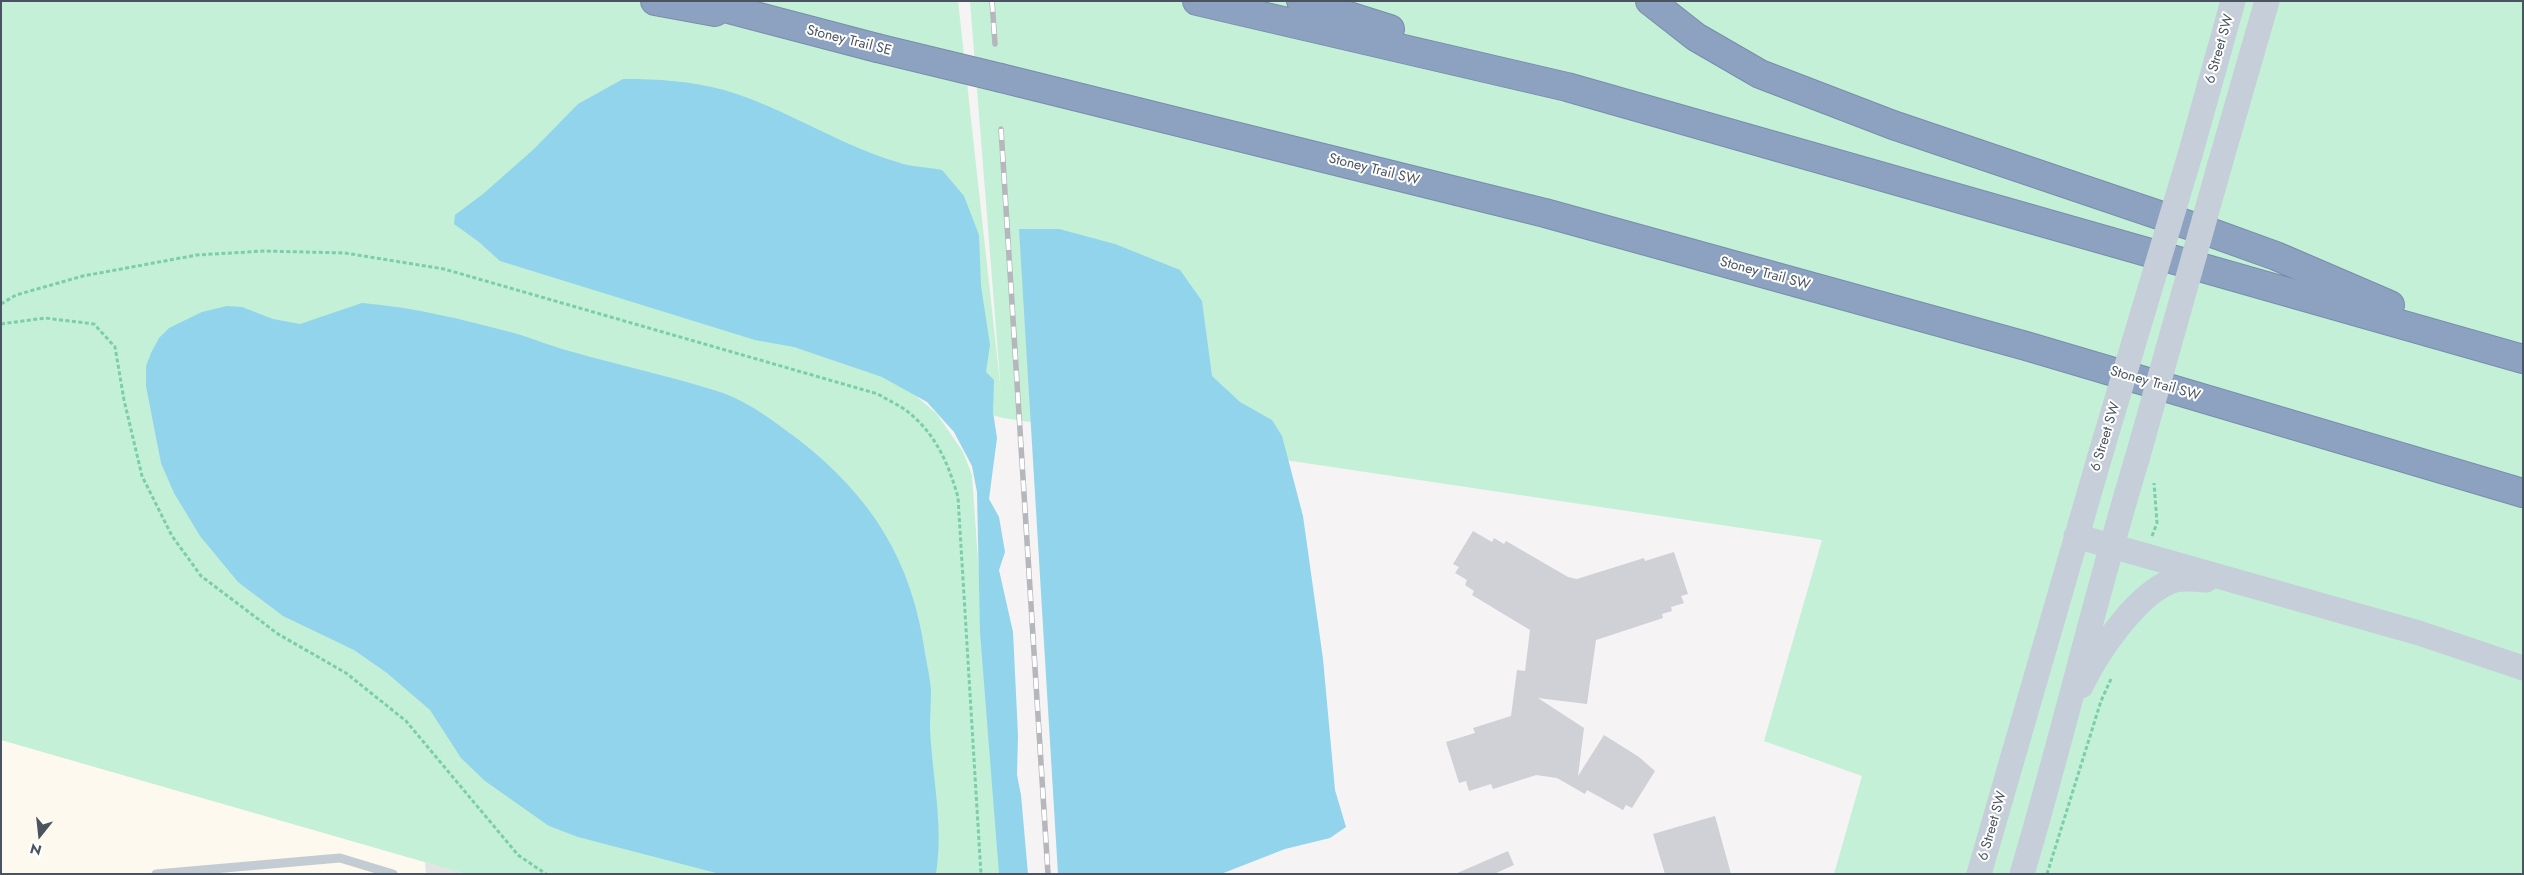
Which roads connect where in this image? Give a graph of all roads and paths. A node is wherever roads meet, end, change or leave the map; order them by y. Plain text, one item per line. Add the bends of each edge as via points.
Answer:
1 (655, 1) edge
2 (698, 1) edge
3 (1197, 1) edge
4 (1301, 1) edge
5 (1650, 1) edge
6 (2233, 1) edge
7 (2267, 1) edge
8 (783, 25) junction
9 (1001, 78) joint
10 (1568, 87) junction
11 (1, 304) edge
12 (1, 324) edge
13 (2510, 355) edge
14 (2154, 481) dead end
15 (2523, 493) edge
16 (2076, 536) junction
17 (2150, 539) dead end
18 (2111, 545) junction
19 (2268, 591) junction
20 (2523, 668) edge
21 (2113, 675) dead end
22 (2062, 724) junction
23 (156, 874) edge
24 (393, 874) edge
25 (546, 874) edge
26 (981, 874) edge
27 (1980, 874) edge
28 (2022, 874) edge
29 (2047, 874) edge

1 - 8 highway
2 - 8 highway, Stoney Trail SE
3 - 10 highway
4 - 10 highway
5 - 13 highway via 1696,37 1760,74 1893,125 2276,256
6 - 16 main road, 6 Street SW, bridge
7 - 18 main road, bridge
8 - 9 highway, Stoney Trail SE, bridge
9 - 15 highway, Stoney Trail SW via 1554,216 2026,346
10 - 13 highway
11 - 26 path via 16,295 83,276 197,255 264,250 345,252 444,269 878,394 913,416 937,442 958,497
12 - 25 path via 45,318 94,324 115,347 142,476 172,536 201,576 278,634 346,673 406,721 518,855
14 - 17 path via 2157,522
16 - 18 main road
16 - 27 main road, 6 Street SW
18 - 19 main road
18 - 22 main road
19 - 20 main road via 2419,633
19 - 22 main road via 2191,579 2175,580 2157,590 2131,613 2113,636 2085,677
21 - 29 path via 2101,701
22 - 28 main road
23 - 24 lane via 340,858

